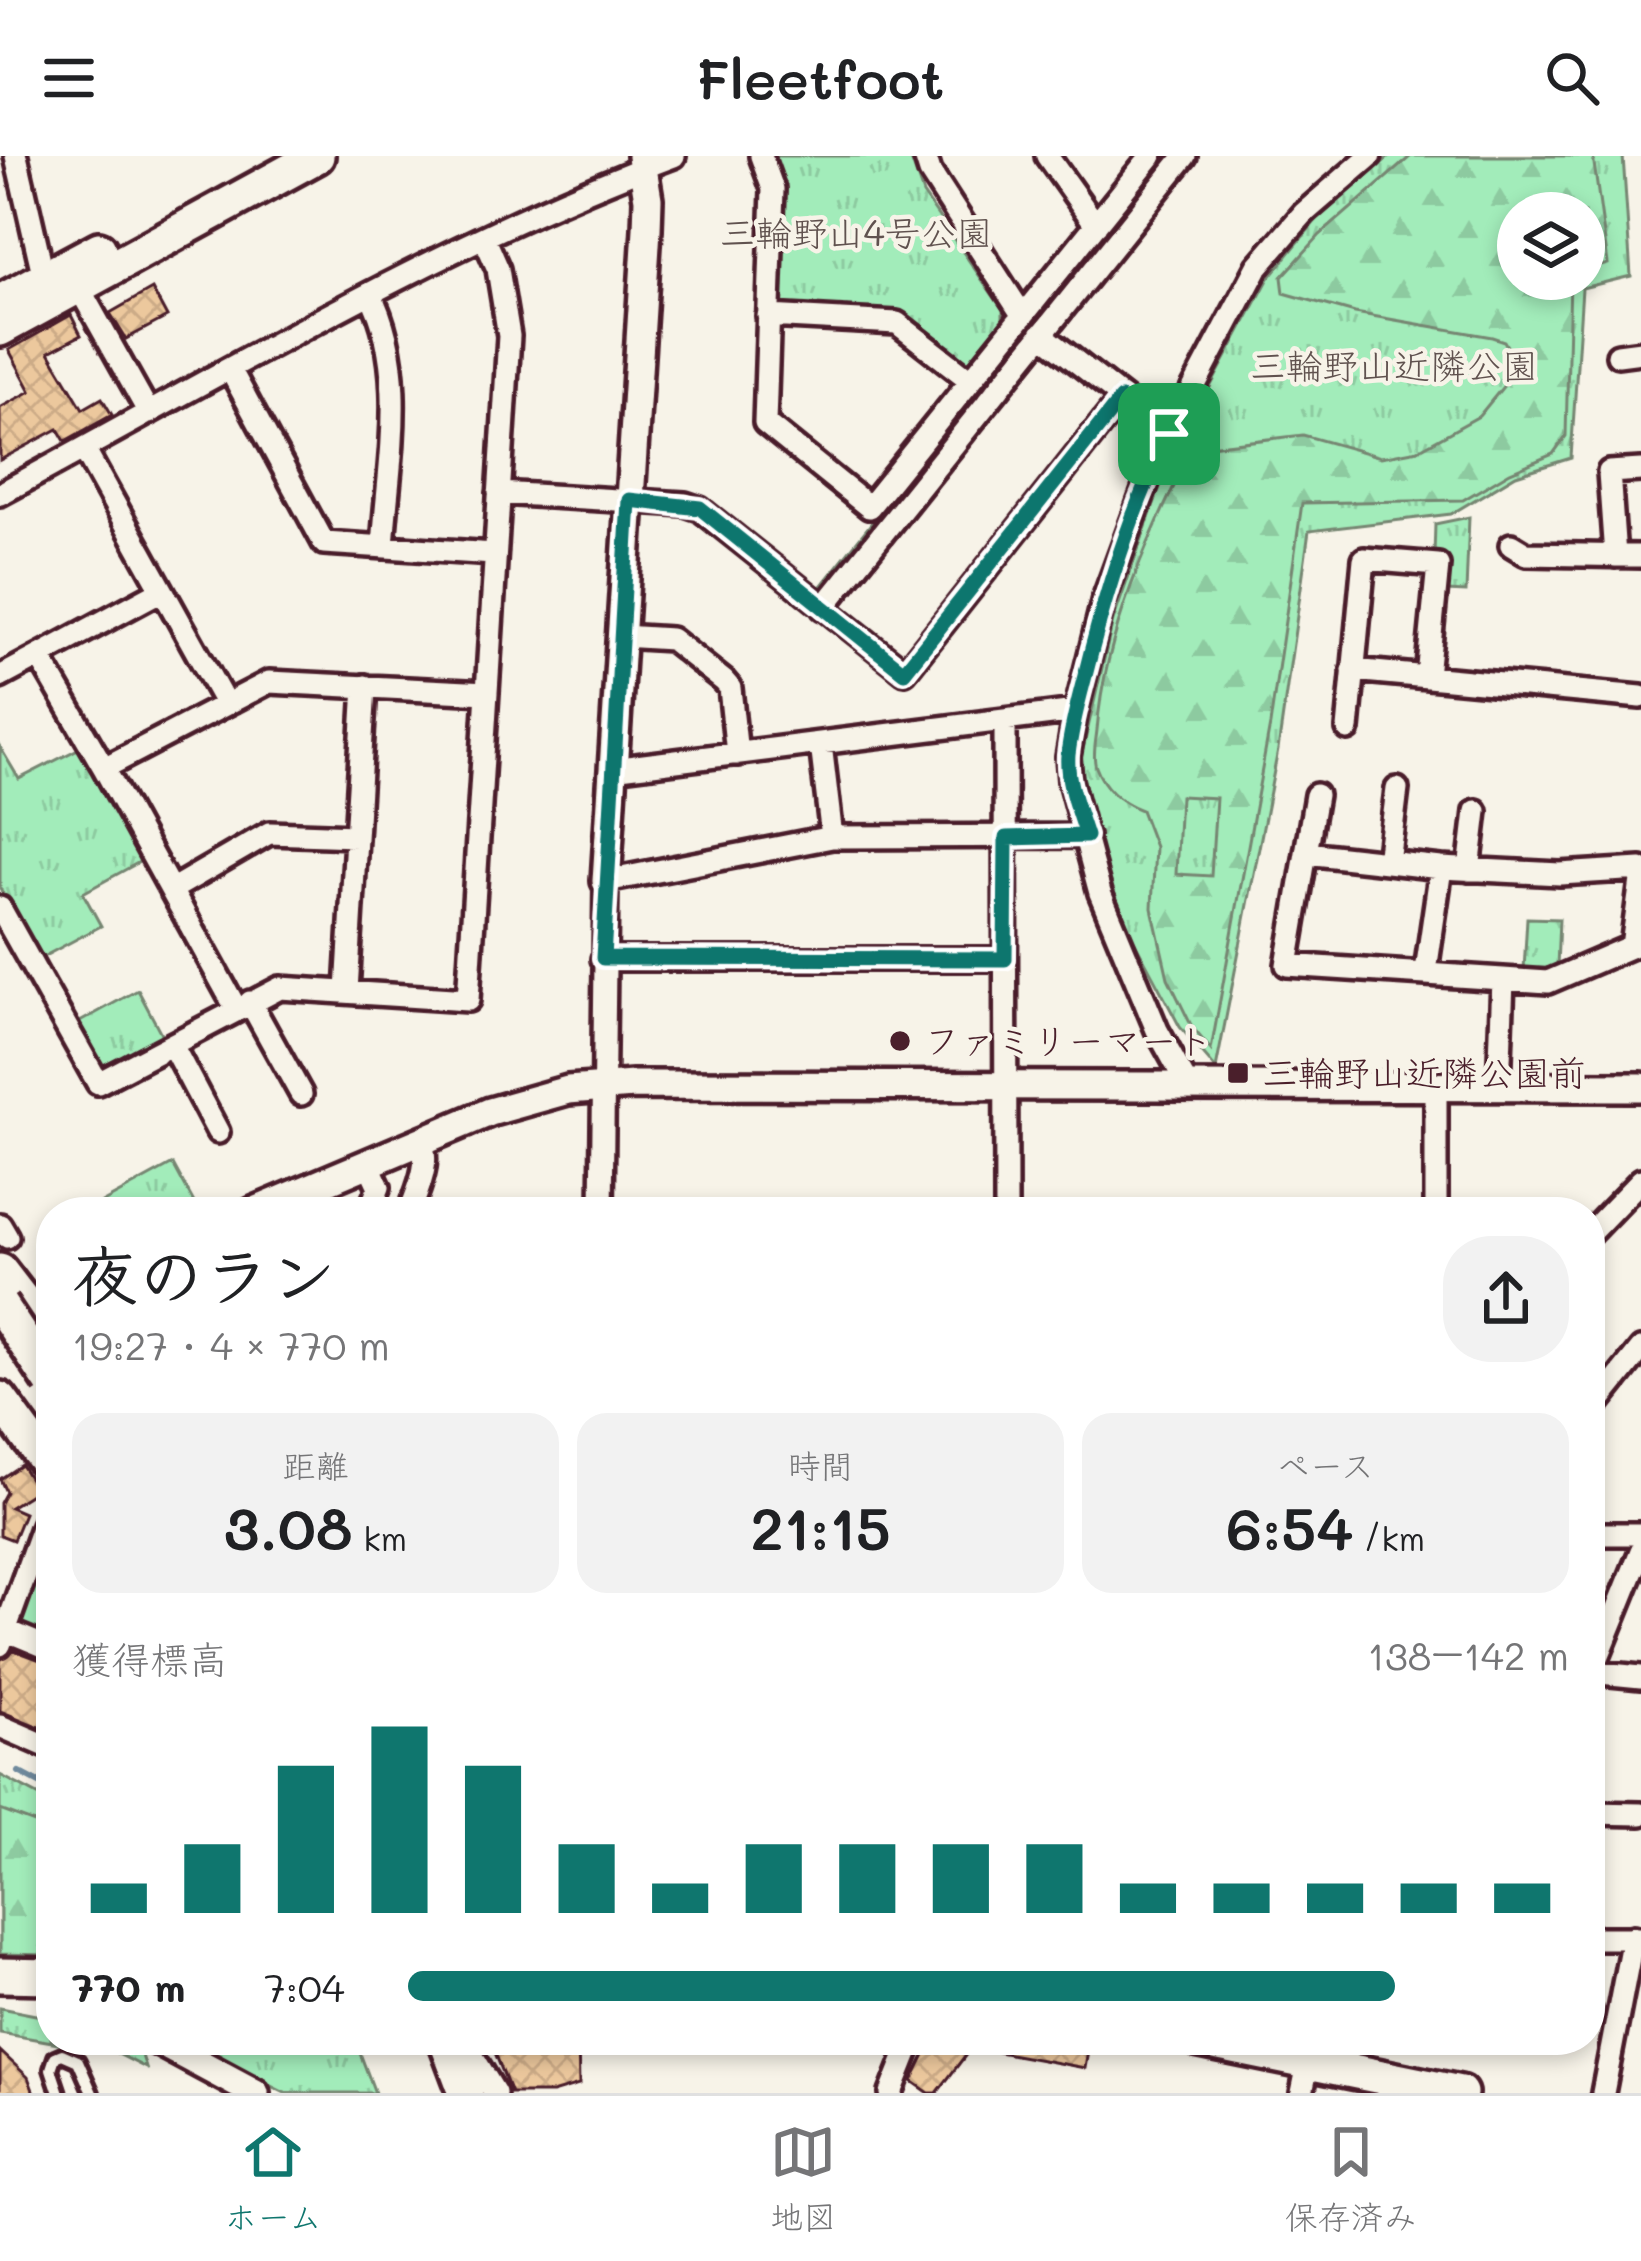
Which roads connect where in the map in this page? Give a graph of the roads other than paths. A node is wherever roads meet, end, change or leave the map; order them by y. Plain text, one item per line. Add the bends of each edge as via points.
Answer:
1 (16, 156) edge
2 (274, 156) edge
3 (317, 156) edge
4 (674, 156) edge
5 (761, 156) edge
6 (925, 156) edge
7 (1047, 156) edge
8 (1150, 156) edge
9 (1185, 156) edge
10 (1370, 156) edge
11 (642, 162) edge
12 (1096, 225) junction
13 (484, 237) junction
14 (44, 278) junction
15 (78, 286) junction
16 (370, 294) junction
17 (0, 302) edge
18 (768, 316) junction
19 (1023, 316) junction
20 (0, 328) edge
21 (1042, 334) junction
22 (230, 369) junction
23 (970, 380) junction
24 (1121, 399) junction
25 (149, 413) junction
26 (1169, 434) junction
27 (84, 448) junction
28 (1641, 470) edge
29 (0, 494) edge
30 (499, 494) junction
31 (629, 500) junction
32 (1511, 544) dead end
33 (383, 547) junction
34 (494, 554) junction
35 (1615, 556) junction
36 (1641, 556) edge
37 (162, 590) junction
38 (823, 608) junction
39 (621, 636) junction
40 (39, 656) junction
41 (1353, 670) junction
42 (1427, 676) junction
43 (0, 677) edge
44 (365, 686) junction
45 (487, 693) junction
46 (1641, 697) edge
47 (225, 703) junction
48 (1076, 711) junction
49 (1005, 722) junction
50 (1348, 729) dead end
51 (820, 744) junction
52 (737, 754) junction
53 (104, 768) junction
54 (612, 769) junction
55 (1397, 789) dead end
56 (1316, 795) dead end
57 (1476, 811) dead end
58 (356, 836) junction
59 (1086, 836) junction
60 (832, 837) junction
61 (1006, 838) junction
62 (1306, 853) junction
63 (1388, 862) junction
64 (1441, 868) junction
65 (1641, 869) edge
66 (1469, 870) junction
67 (1641, 880) edge
68 (606, 881) junction
69 (171, 890) junction
70 (0, 908) edge
71 (603, 958) junction
72 (1005, 959) junction
73 (1426, 971) junction
74 (1503, 979) junction
75 (347, 991) junction
76 (243, 1006) junction
77 (172, 1045) junction
78 (1006, 1086) junction
79 (1188, 1086) junction
80 (1436, 1086) junction
81 (1499, 1087) junction
82 (1641, 1087) edge
83 (602, 1088) junction
84 (301, 1094) dead end
85 (218, 1132) dead end
86 (421, 1141) junction
87 (368, 1163) junction
88 (1641, 1180) edge
89 (289, 1197) edge
90 (375, 1197) edge
91 (415, 1197) edge
92 (602, 1197) edge
93 (1006, 1197) edge
94 (1436, 1197) edge
95 (1605, 1217) edge
96 (0, 1271) edge
97 (19, 1308) edge
98 (36, 1347) edge
99 (1641, 1349) edge
100 (1605, 1394) edge
101 (0, 1399) edge
102 (36, 1448) edge
103 (1605, 1534) edge
104 (1641, 1534) edge
105 (36, 1547) edge
106 (1641, 1551) edge
107 (3, 1637) edge
108 (1605, 1638) edge
109 (36, 1645) edge
110 (1605, 1673) edge
111 (1641, 1677) edge
112 (0, 1726) edge
113 (36, 1742) edge
114 (1605, 1813) edge
115 (1641, 1814) edge
116 (1637, 1937) edge
117 (1605, 1938) edge
118 (0, 1976) edge
119 (36, 1976) edge
120 (1631, 2006) edge
121 (60, 2055) edge
122 (64, 2055) edge
123 (184, 2055) edge
124 (452, 2055) edge
125 (473, 2055) edge
126 (906, 2055) edge
127 (1265, 2055) edge
128 (1308, 2065) edge
129 (59, 2093) edge
130 (92, 2093) edge
131 (255, 2093) edge
132 (466, 2093) edge
133 (495, 2093) edge
134 (891, 2093) edge
135 (1460, 2093) edge
136 (1603, 2093) edge

1 - 14 street
2 - 14 main road
3 - 15 main road
4 - 11 street
5 - 18 street via 772,189
6 - 19 street
7 - 12 street
8 - 12 street
9 - 21 street
10 - 26 street via 1258,266
11 - 13 street
11 - 31 street via 647,230
12 - 19 street
13 - 16 street
13 - 30 street via 499,268 509,336
14 - 17 main road
15 - 20 main road
15 - 25 street
16 - 22 street
16 - 33 street via 393,384
18 - 23 street via 897,323
18 - 23 street via 765,423 869,507
19 - 23 street
21 - 24 street
21 - 38 street
22 - 25 street
22 - 33 street via 324,544
24 - 26 street
24 - 38 street via 904,672
25 - 27 street
26 - 48 street via 1103,602
27 - 29 street
27 - 37 street
28 - 35 street via 1609,472
30 - 31 street
30 - 34 street
31 - 38 street via 700,508
31 - 39 street
32 - 35 street via 1526,554
33 - 34 street
34 - 45 street
35 - 36 street
37 - 40 street
37 - 47 street
39 - 52 street via 671,638 724,681
39 - 54 street
40 - 43 street
40 - 53 street
41 - 42 street
41 - 42 street via 1364,559 1438,565
41 - 50 street
42 - 46 street
44 - 45 street
44 - 47 street via 283,680
44 - 58 street
45 - 75 street via 468,1000
47 - 53 street
48 - 49 street
48 - 59 street via 1068,757
49 - 51 street
49 - 61 street
51 - 52 street
51 - 60 street
52 - 54 street
53 - 69 street
54 - 68 street
55 - 63 street
56 - 62 street
57 - 66 street
58 - 69 street via 269,832
58 - 75 street
59 - 61 street
59 - 79 street via 1109,916
60 - 61 street
60 - 68 street
61 - 72 street
62 - 63 street
62 - 73 street via 1287,964
63 - 64 street
64 - 66 street
64 - 73 street
65 - 66 street
67 - 74 street via 1633,946 1548,982
68 - 71 street
69 - 76 street
70 - 77 street via 98,1083
71 - 72 street
71 - 83 street
72 - 78 street
73 - 74 street
74 - 81 street
75 - 76 street via 280,988
76 - 77 street
76 - 84 street
77 - 85 street
78 - 79 street
78 - 83 street
78 - 93 street
79 - 80 street
80 - 81 street
80 - 94 street
81 - 82 street
83 - 86 street via 527,1101
83 - 92 street
86 - 87 street
86 - 91 street via 426,1153
87 - 89 street
87 - 90 street
88 - 95 street
96 - 97 main road
97 - 98 main road, bridge
99 - 100 street
101 - 102 main road
103 - 104 street
105 - 107 street
106 - 108 street
107 - 109 street
110 - 111 street
112 - 113 street
114 - 115 street
116 - 117 street
116 - 120 street
118 - 119 main road
120 - 136 street
121 - 129 lane via 51,2068
122 - 130 lane via 79,2061
123 - 131 street
124 - 132 main road
125 - 133 street
126 - 134 street
127 - 128 main road
128 - 135 main road

